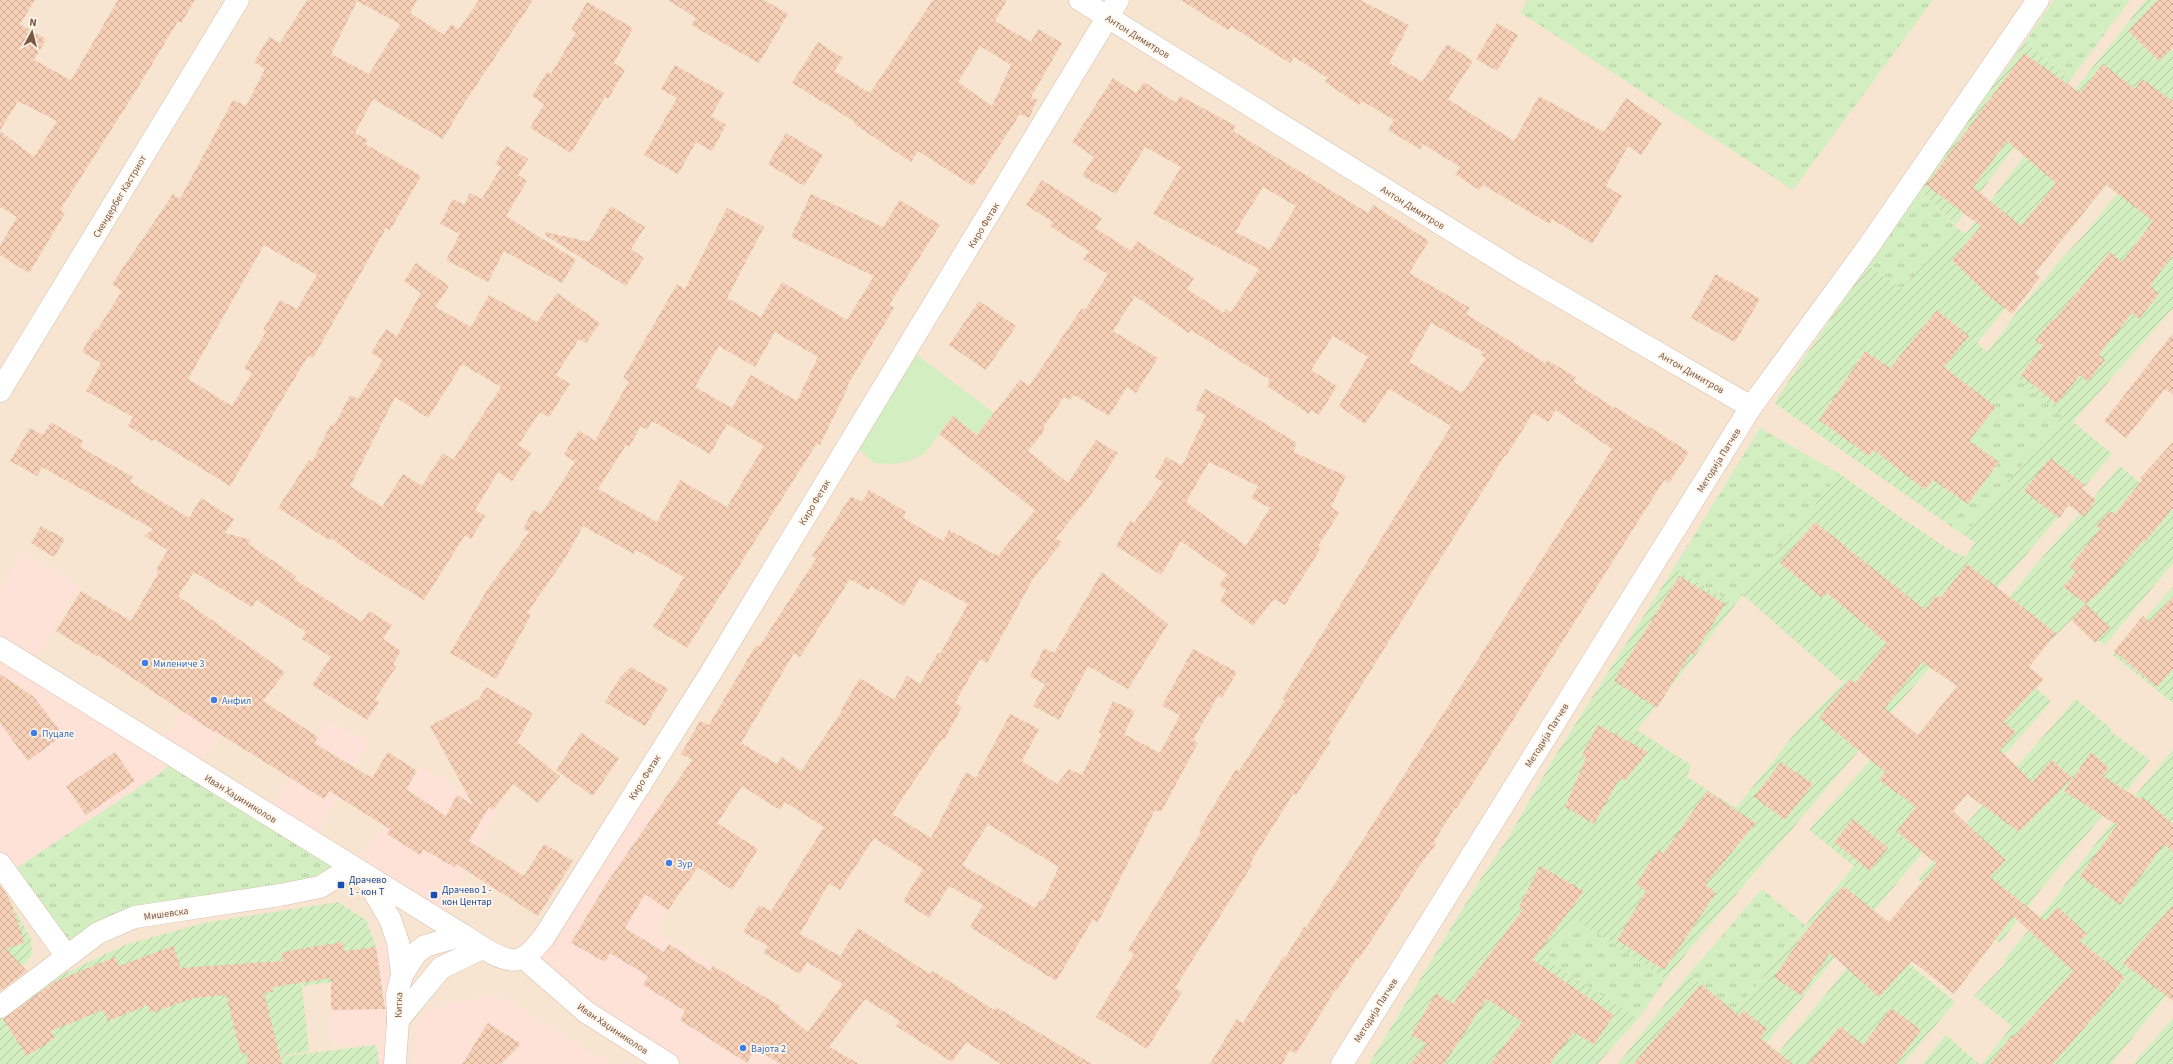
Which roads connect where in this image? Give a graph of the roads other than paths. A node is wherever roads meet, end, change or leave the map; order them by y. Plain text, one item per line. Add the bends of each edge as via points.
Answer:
1 (238, 0) edge
2 (1080, 0) edge
3 (2038, 0) edge
4 (1112, 9) edge
5 (0, 391) edge
6 (1751, 407) junction
7 (0, 648) edge
8 (0, 864) edge
9 (358, 871) junction
10 (463, 936) junction
11 (482, 948) junction
12 (66, 956) junction
13 (524, 958) junction
14 (402, 975) junction
15 (0, 1007) edge
16 (398, 1020) junction
17 (395, 1064) edge
18 (668, 1064) edge
19 (1342, 1064) edge

1 - 5 street, Скендербег Кастриот
2 - 4 street, Антон Димитров
3 - 6 street, Методија Патчев via 1868,247
4 - 6 street, Антон Димитров via 1517,271
4 - 13 street, Киро Фетак via 706,680 544,938
6 - 19 street, Методија Патчев
7 - 9 street, Иван Хаџиниколов
8 - 12 street
9 - 10 street, Иван Хаџиниколов
9 - 12 street, Мишевска via 320,886 280,895 135,917 98,933
9 - 14 street via 390,919 398,942
10 - 11 street, Иван Хаџиниколов
10 - 14 street, Китка via 425,946 416,953
11 - 13 street via 498,957 511,960
11 - 16 street via 441,968
12 - 15 street, Мишевска
13 - 18 street, Иван Хаџиниколов via 586,1012
14 - 16 street, Китка via 397,994
16 - 17 street, Китка

